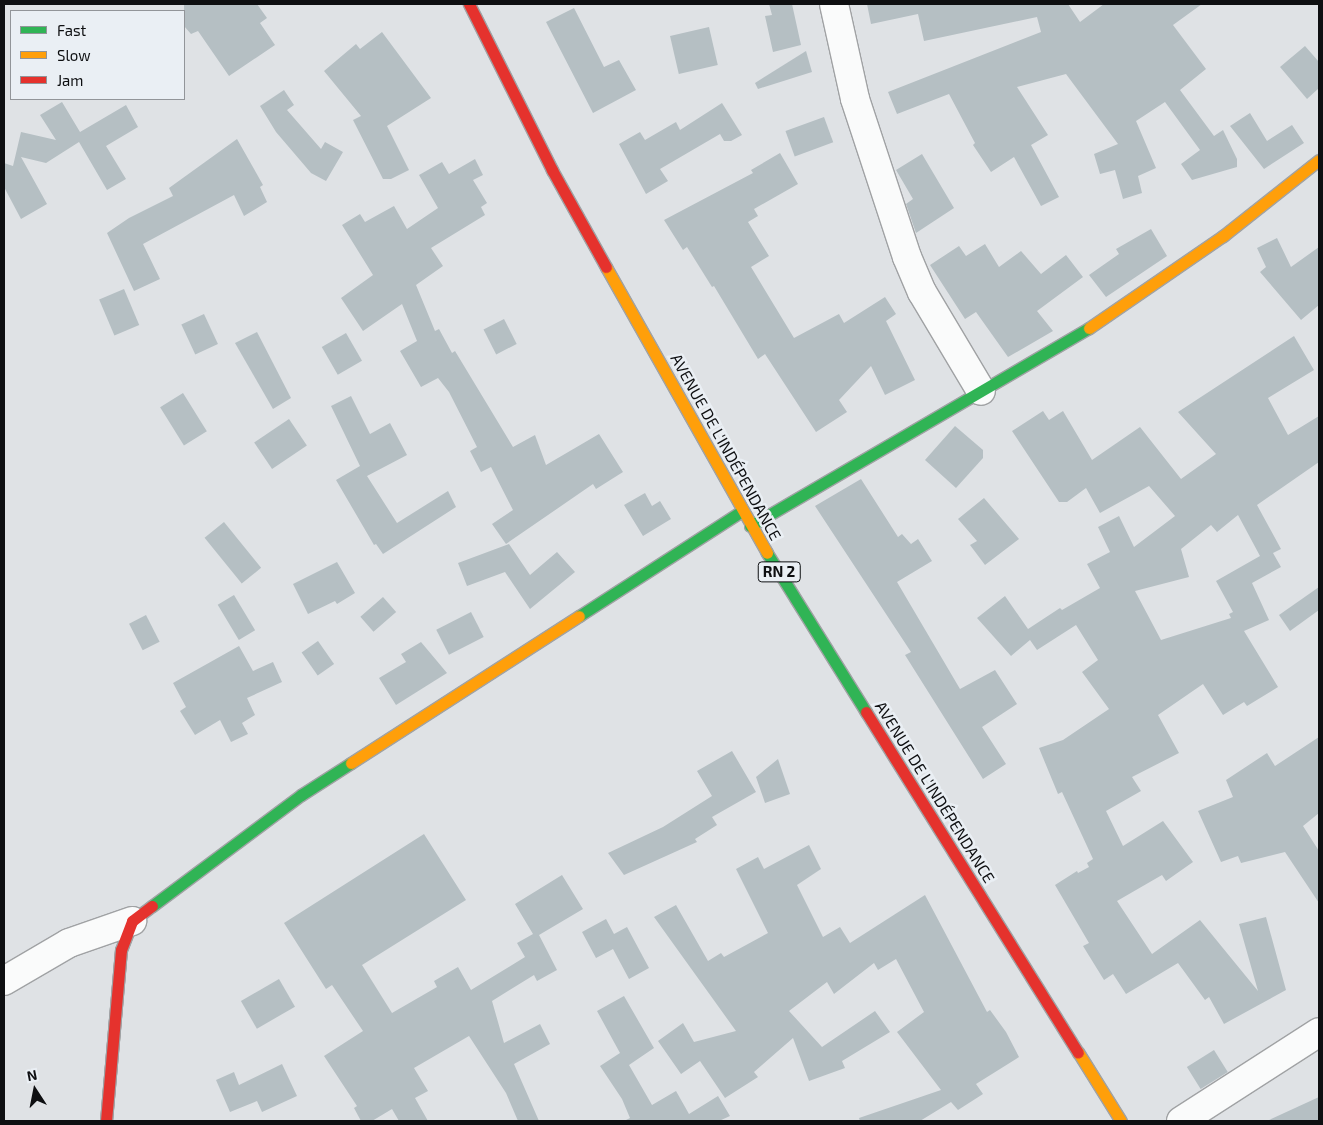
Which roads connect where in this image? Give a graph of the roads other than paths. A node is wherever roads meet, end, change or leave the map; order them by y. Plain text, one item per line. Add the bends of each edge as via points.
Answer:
1 (469, 4) edge
2 (834, 4) edge
3 (1319, 160) edge
4 (980, 391) junction
5 (742, 511) junction
6 (750, 526) junction
7 (132, 921) junction
8 (4, 981) edge
9 (1319, 1032) edge
10 (106, 1121) edge
11 (1121, 1121) edge
12 (1181, 1121) edge

1 - 5 street, AVENUE DE L'INDÉPENDANCE / RN 2 via 552,170
2 - 4 street via 855,99 907,257 922,292
3 - 4 street via 1223,236 1089,328
4 - 6 street
5 - 6 street, AVENUE DE L'INDÉPENDANCE / RN 2
5 - 7 street via 301,795
6 - 11 street, AVENUE DE L'INDÉPENDANCE / RN 2
7 - 8 street via 69,943
7 - 10 street via 122,950
9 - 12 street

